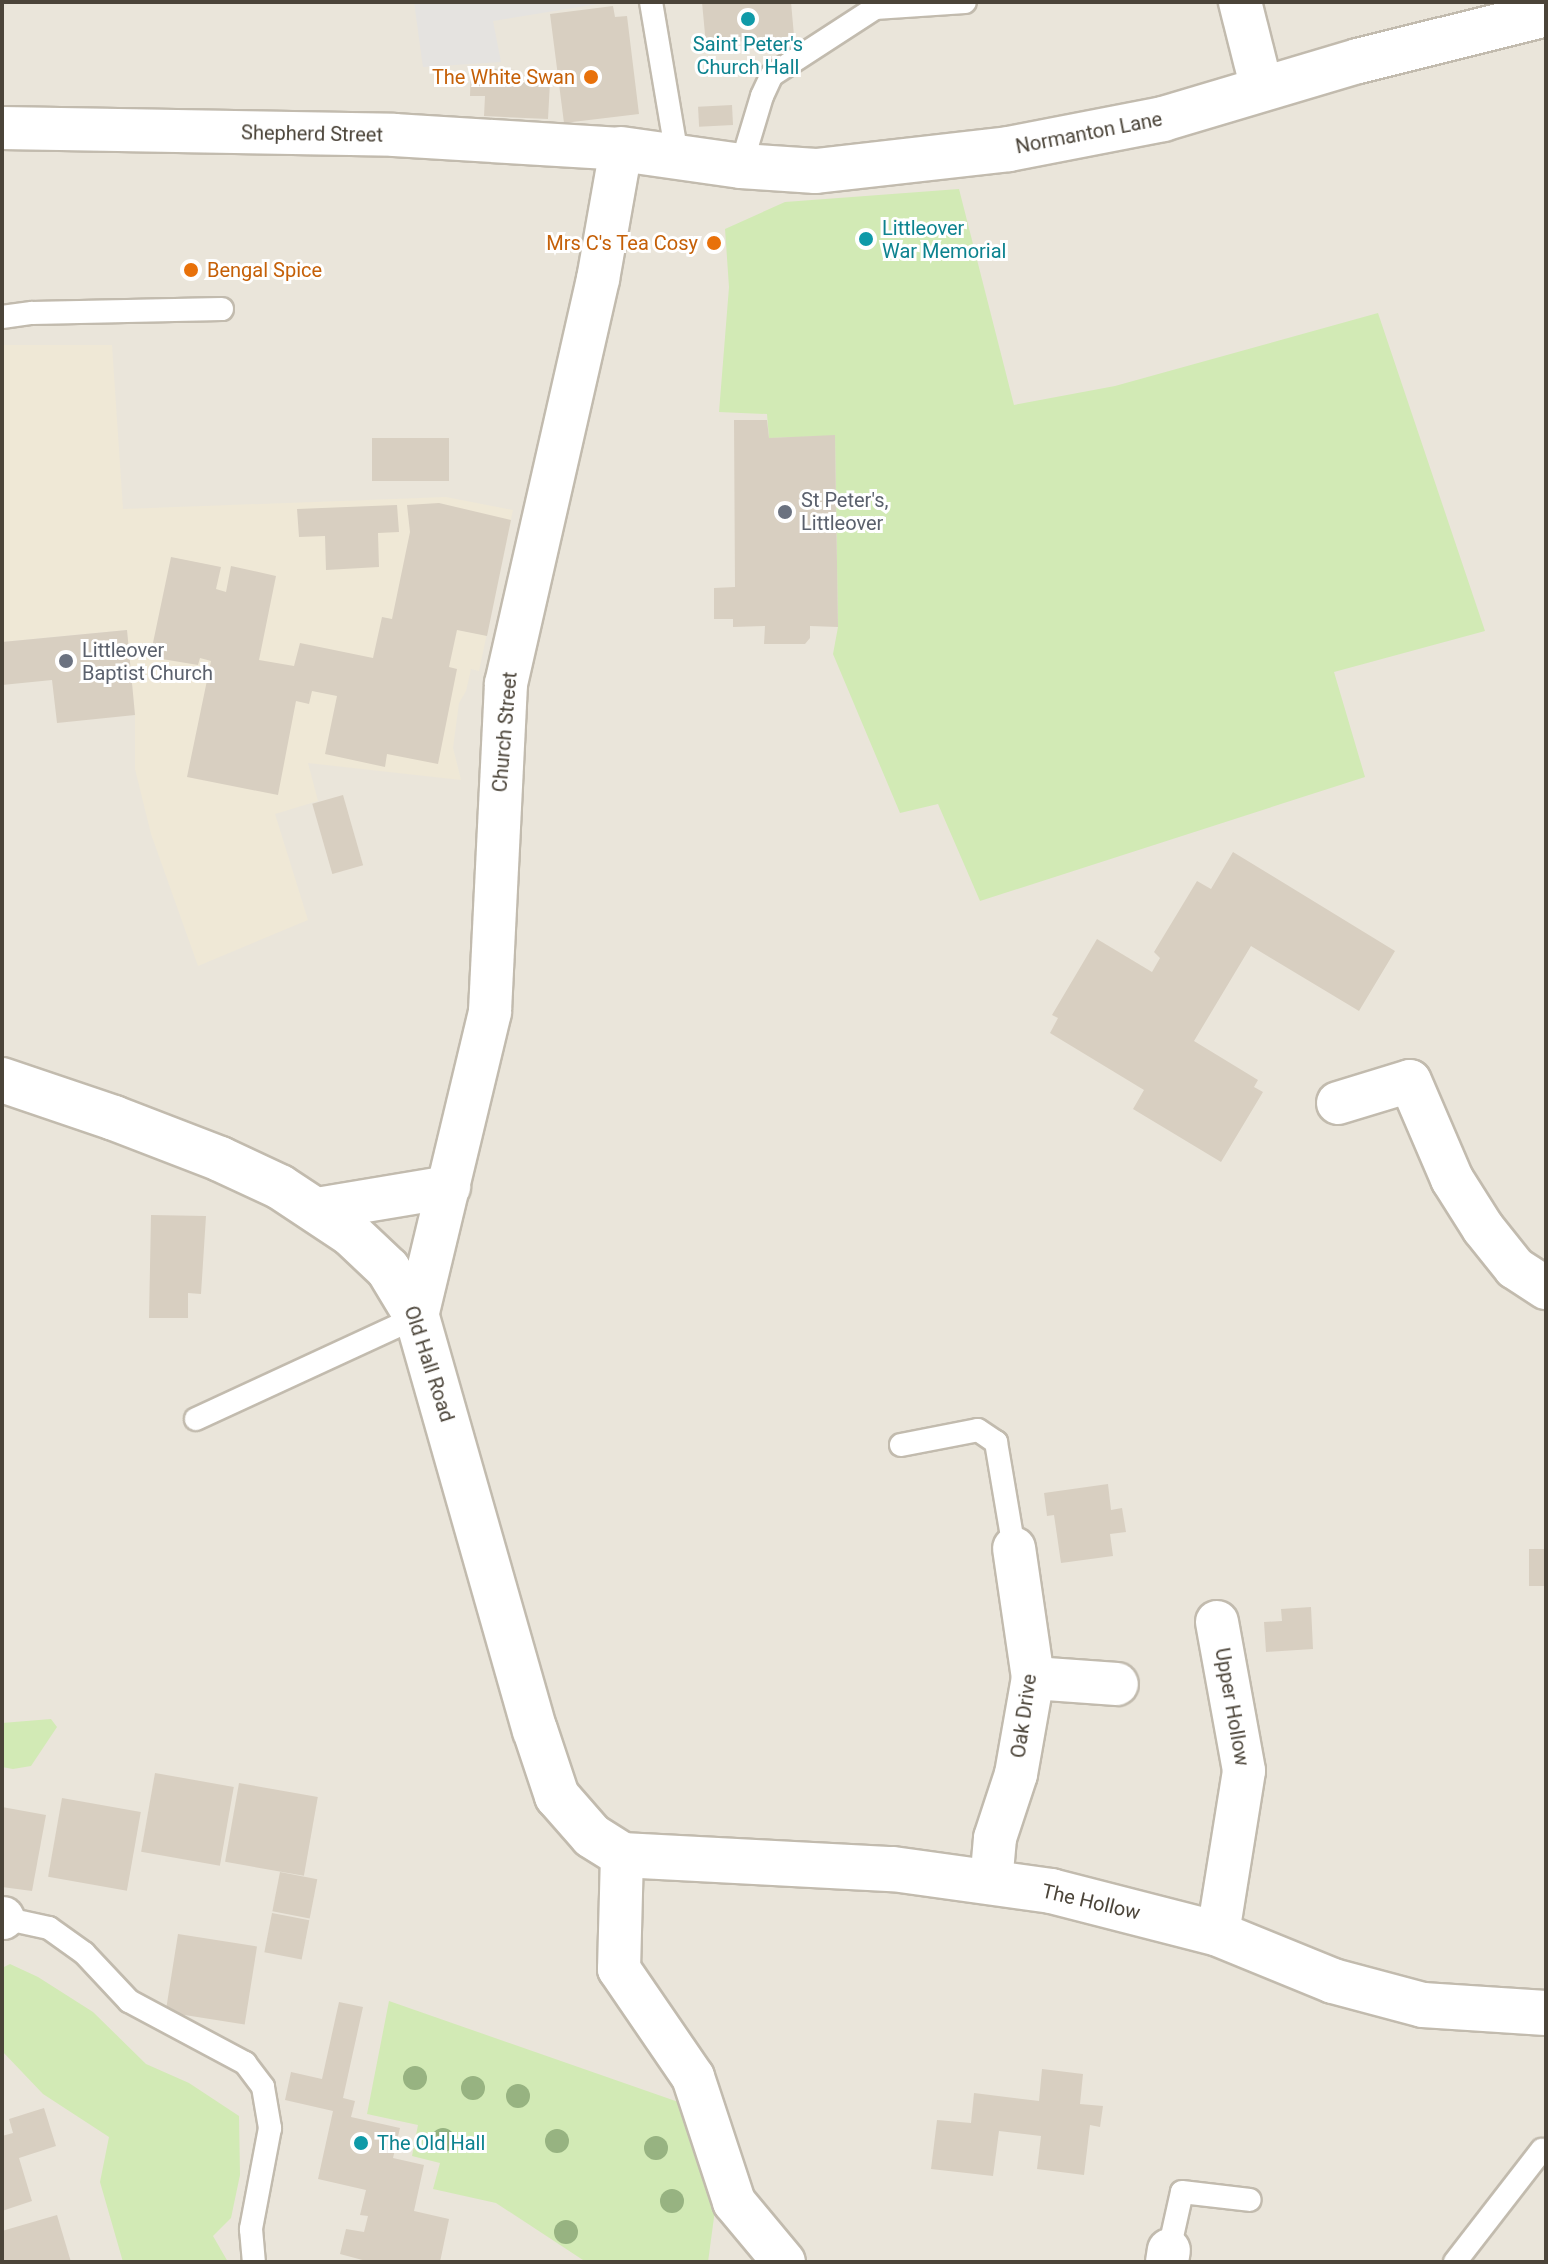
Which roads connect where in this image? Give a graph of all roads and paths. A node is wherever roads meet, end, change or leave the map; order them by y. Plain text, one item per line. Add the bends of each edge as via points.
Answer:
1 (651, 2) edge
2 (965, 2) edge
3 (1240, 2) edge
4 (1546, 14) edge
5 (1262, 89) junction
6 (2, 128) edge
7 (621, 149) junction
8 (677, 155) junction
9 (741, 166) junction
10 (222, 309) dead end
11 (2, 317) edge
12 (2, 1080) edge
13 (1338, 1103) dead end
14 (449, 1187) junction
15 (317, 1209) junction
16 (1546, 1288) edge
17 (417, 1317) junction
18 (196, 1419) dead end
19 (901, 1445) dead end
20 (1014, 1548) joint
21 (1217, 1622) dead end
22 (1033, 1678) junction
23 (1117, 1684) dead end
24 (622, 1855) junction
25 (991, 1883) junction
26 (3, 1918) edge
27 (1218, 1934) junction
28 (1546, 2013) edge
29 (1542, 2150) dead end
30 (1250, 2200) dead end
31 (1168, 2256) edge
32 (254, 2262) edge
33 (784, 2262) edge
34 (1455, 2262) edge

1 - 8 lane
2 - 9 lane via 875,8 772,75
3 - 5 street
4 - 5 street, Normanton Lane
5 - 9 street, Normanton Lane via 1163,119 982,153 816,171
6 - 7 street, Shepherd Street via 394,135
7 - 8 street, Normanton Lane
7 - 14 street, Church Street via 598,279 506,684 490,1012
8 - 9 street, Normanton Lane
10 - 11 lane
12 - 15 street, Old Hall Road via 220,1159
13 - 16 street via 1410,1081 1452,1179 1483,1228 1515,1268
14 - 15 street
14 - 17 street, Church Street
15 - 17 street, Old Hall Road via 372,1251
17 - 18 lane
17 - 24 street, Old Hall Road via 557,1796 592,1836
19 - 20 lane via 978,1430 996,1442
20 - 22 street, Oak Drive
21 - 27 street, Upper Hollow via 1244,1771
22 - 23 street
22 - 25 street, Oak Drive via 1016,1774 995,1838
24 - 25 street, The Hollow via 893,1869
24 - 33 street via 619,1969 693,2077 734,2202
25 - 27 street, The Hollow via 1051,1891
26 - 32 lane via 49,1928 84,1953 129,2001 245,2063 263,2087 270,2128 251,2229
27 - 28 street, The Hollow via 1333,1981 1423,2005
29 - 34 lane
30 - 31 lane via 1182,2192

